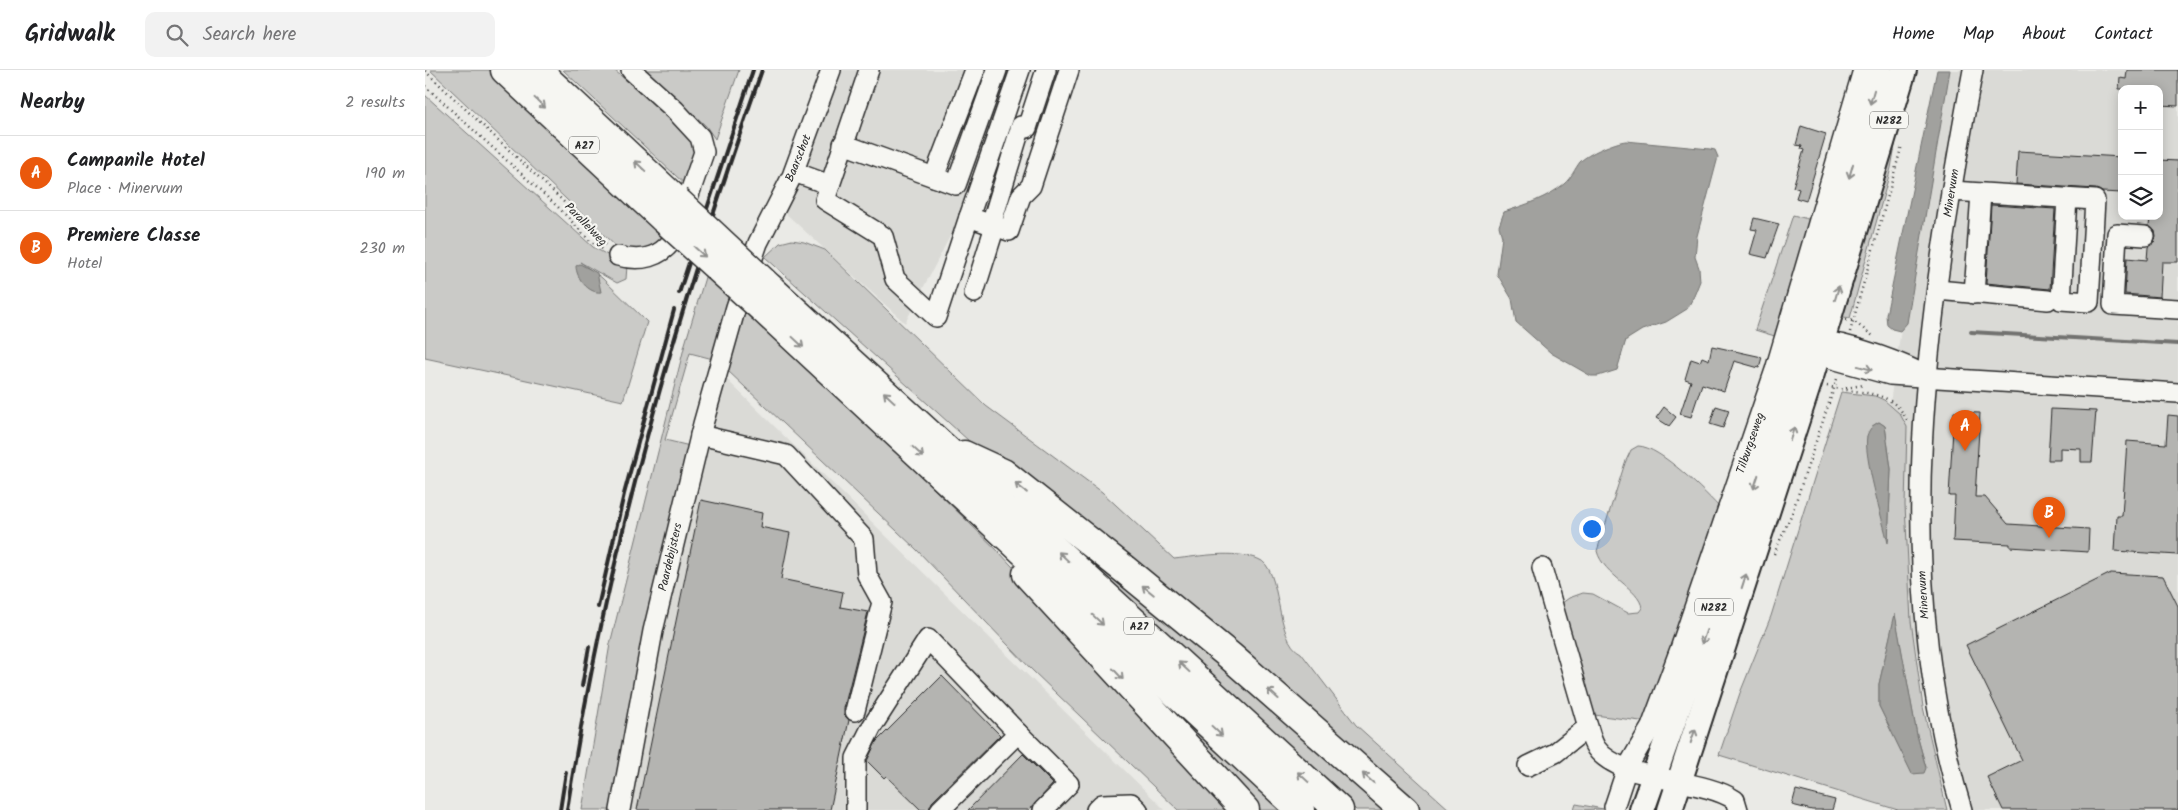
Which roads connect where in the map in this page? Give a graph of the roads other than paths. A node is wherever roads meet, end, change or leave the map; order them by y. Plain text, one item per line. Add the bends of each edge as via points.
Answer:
1 (505, 70) edge
2 (537, 70) edge
3 (631, 70) edge
4 (831, 70) edge
5 (975, 70) edge
6 (997, 70) edge
7 (1046, 70) edge
8 (1069, 70) edge
9 (1863, 70) edge
10 (1880, 70) edge
11 (1904, 70) edge
12 (1973, 70) edge
13 (866, 71) edge
14 (1018, 77) edge
15 (1039, 92) junction
16 (1060, 99) junction
17 (1003, 120) junction
18 (1024, 127) junction
19 (1048, 135) junction
20 (843, 144) junction
21 (966, 157) junction
22 (987, 165) junction
23 (794, 172) junction
24 (934, 177) junction
25 (830, 185) junction
26 (1951, 191) junction
27 (1981, 193) junction
28 (2067, 198) junction
29 (670, 209) junction
30 (969, 217) junction
31 (993, 225) junction
32 (2145, 236) dead end
33 (618, 256) road end
34 (1937, 290) junction
35 (974, 293) dead end
36 (1974, 294) junction
37 (766, 298) junction
38 (2048, 300) dead end
39 (736, 307) joint
40 (2178, 309) edge
41 (1814, 345) junction
42 (1927, 376) junction
43 (2178, 393) edge
44 (700, 435) junction
45 (938, 442) junction
46 (973, 503) junction
47 (1542, 568) dead end
48 (855, 711) dead end
49 (1587, 727) junction
50 (1018, 733) junction
51 (1528, 766) dead end
52 (1627, 768) junction
53 (1654, 777) junction
54 (1678, 782) junction
55 (1614, 807) dead end
56 (620, 810) edge
57 (856, 810) edge
58 (940, 810) edge
59 (1043, 810) edge
60 (1096, 810) edge
61 (1138, 810) edge
62 (1245, 810) edge
63 (1301, 810) edge
64 (1339, 810) edge
65 (1405, 810) edge
66 (1642, 810) edge
67 (1670, 810) edge
68 (1738, 810) edge
69 (1961, 810) edge

1 -> 29 highway, A27
29 -> 2 highway, A27
3 - 33 street, Parallelweg via 700,137 704,152 668,248 654,257 631,260
4 - 23 street, Baarschot
5 - 24 street
6 - 21 street
7 - 15 street
8 - 16 street
9 - 52 street, Tilburgseweg via 1772,379 1651,727
10 -> 41 main road, Tilburgseweg / N282
41 -> 11 main road, Tilburgseweg / N282
12 - 26 street, Minervum
13 - 20 street
14 - 15 street
14 - 17 street
15 - 16 street
15 - 18 street
16 - 19 street
17 - 18 street
17 - 22 street
18 - 19 street
18 - 31 street
19 - 31 street via 1031,186 1021,196 1009,230
20 - 24 street
20 - 25 street
21 - 22 street
21 - 24 street via 956,185
22 - 30 street
23 - 25 street
23 - 39 street, Baarschot via 758,243
25 - 30 street via 825,200 883,236 895,279 936,317
26 - 27 street
26 - 34 street, Minervum
27 - 28 street
27 - 36 street
28 - 28 street via 2095,200 2089,302 2061,300
29 - 37 highway, A27, bridge
30 - 31 street
31 - 35 street
32 - 40 street via 2117,234 2113,305
34 - 36 street
34 - 42 street, Minervum
36 - 38 street
45 -> 37 highway, A27
37 -> 46 highway, A27
39 - 44 street, Paardebijsters
41 - 42 street via 1844,354 1890,375
41 -> 53 main road, Tilburgseweg / N282 via 1719,593
54 -> 41 main road, Tilburgseweg / N282
42 - 43 street
42 - 69 street, Minervum via 1920,474 1921,572 1926,633 1941,724
44 - 48 street via 786,454 864,540 867,575 882,602
44 - 56 street, Paardebijsters via 653,631
64 -> 45 highway, A27
65 -> 45 highway, A27 via 1230,656 1003,473
46 -> 62 highway, A27 via 1036,587
46 -> 63 highway, A27
47 - 49 street
49 - 51 street via 1555,753
49 - 52 street via 1595,748 1602,756
50 - 57 street via 928,638 871,728 856,758
50 - 58 street
50 - 59 street via 1069,784
52 - 53 street
52 - 55 street, Tilburgseweg
53 - 54 street
53 - 66 main road, Tilburgseweg / N282
54 - 67 main road, Tilburgseweg / N282
54 - 68 street via 1725,793 1735,800
60 - 61 street via 1102,804 1131,803

